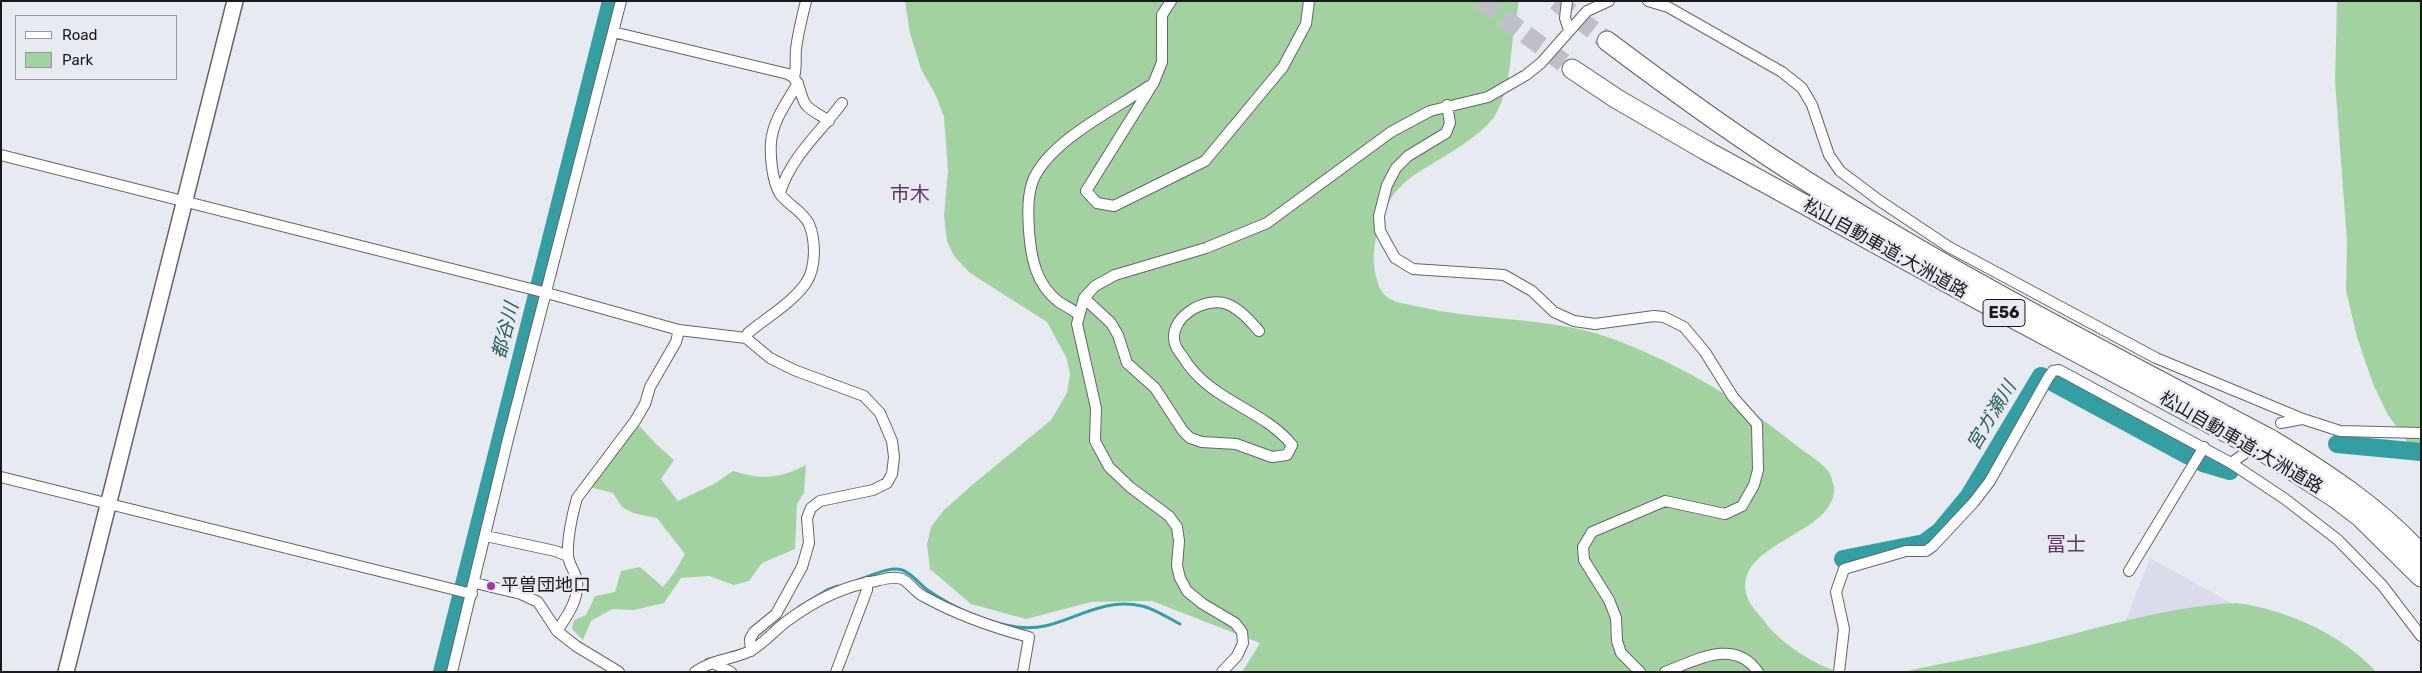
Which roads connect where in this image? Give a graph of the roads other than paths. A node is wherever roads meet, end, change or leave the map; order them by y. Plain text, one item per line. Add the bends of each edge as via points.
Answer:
1 (235, 1) edge
2 (621, 1) edge
3 (806, 1) edge
4 (1170, 1) edge
5 (1309, 1) edge
6 (1567, 1) edge
7 (1609, 1) edge
8 (1648, 1) edge
9 (1569, 30) junction
10 (613, 32) junction
11 (1606, 41) tunnel mouth
12 (1572, 69) tunnel mouth
13 (796, 80) junction
14 (1154, 82) junction
15 (842, 103) dead end
16 (1447, 106) junction
17 (829, 121) junction
18 (1, 156) edge
19 (779, 192) junction
20 (185, 202) junction
21 (541, 291) junction
22 (1084, 298) junction
23 (1078, 314) junction
24 (679, 330) junction
25 (1259, 331) dead end
26 (746, 338) junction
27 (2302, 418) junction
28 (2281, 423) dead end
29 (2421, 433) edge
30 (2204, 447) junction
31 (2244, 454) dead end
32 (2232, 463) junction
33 (1, 477) edge
34 (109, 504) junction
35 (486, 536) junction
36 (568, 556) junction
37 (2412, 556) edge
38 (2129, 571) dead end
39 (2421, 577) edge
40 (866, 582) junction
41 (475, 583) junction
42 (2421, 584) edge
43 (466, 592) junction
44 (557, 631) junction
45 (2421, 636) edge
46 (750, 647) junction
47 (713, 663) junction
48 (66, 672) edge
49 (452, 672) edge
50 (619, 672) edge
51 (695, 672) edge
52 (731, 672) edge
53 (836, 672) edge
54 (1023, 672) edge
55 (1222, 672) edge
56 (1640, 672) edge
57 (1665, 672) edge
58 (1758, 672) edge
59 (1839, 672) edge

1 - 20 street
2 - 10 street
3 - 13 street via 796,50
4 - 14 street via 1162,15 1162,62
5 - 14 street via 1306,24 1283,67 1205,161 1114,206 1096,203 1086,191
6 - 9 street via 1565,18
7 - 9 street via 1587,11
8 - 27 street via 1668,7 1795,82 1812,105 1823,140 1840,171 1949,247 2156,358
9 - 16 street via 1541,63 1526,75 1488,97
10 - 13 street
10 - 21 street
11 - 37 highway, 松山自動車道;大洲道路 / E56 via 1720,124 1862,215 1982,285 2315,466 2370,506
12 - 37 highway, 松山自動車道;大洲道路 / E56 via 1713,154 2265,453 2335,498
13 - 17 street via 808,107
13 - 19 street via 775,122 771,141
14 - 23 street via 1075,133 1035,178 1030,194 1029,221 1030,252 1036,273 1059,302
15 - 17 street
16 - 22 street via 1430,111 1391,132 1267,223 1206,248 1115,275
16 - 56 street via 1450,123 1446,133 1408,156 1396,168 1387,185 1379,216 1380,231 1395,258 1413,269 1504,275 1532,291 1554,312 1574,322 1596,324 1654,316 1684,327 1705,352 1733,397 1757,424 1758,470 1742,506 1725,514 1665,501 1592,532 1583,547 1584,560 1613,609 1616,642
17 - 19 street via 792,164
18 - 20 street
19 - 26 street via 808,224 814,259 811,274 786,304 748,333
20 - 21 street
20 - 34 street
21 - 24 street
21 - 35 street
22 - 23 street
22 - 25 street via 1111,323 1127,363 1155,388 1182,431 1190,438 1236,444 1280,457 1287,455 1292,445 1282,432 1215,393 1189,368 1175,344 1175,332 1183,317 1195,307 1212,302 1226,304 1238,311
23 - 55 street via 1077,324 1096,408 1095,441 1102,459 1130,487 1170,516 1177,527 1179,541 1177,566 1187,590 1235,623 1242,632 1243,644 1237,656
24 - 26 street
24 - 36 street via 676,342 635,421 577,498
26 - 46 street via 770,358 872,402 892,440 894,457 892,474 886,483 873,490 820,501 811,508 809,543 802,567 776,614 754,632
27 - 28 street
27 - 29 street via 2340,431
30 - 32 street
30 - 38 street
30 - 59 street via 2059,370 2053,371 1990,481 1933,546 1844,569 1836,592 1844,629
31 - 32 street
32 - 45 street via 2338,540 2382,585
33 - 34 street
34 - 43 street
34 - 48 street
35 - 36 street
35 - 41 street
36 - 44 street via 577,580 576,596
37 - 39 highway, 松山自動車道;大洲道路 / E56
37 - 42 highway
40 - 46 street via 832,592
40 - 53 street via 867,590
40 - 54 street via 902,579 916,592 955,613 994,628 1029,636
41 - 43 street
41 - 44 street via 538,602
43 - 49 street
44 - 50 street
46 - 47 street via 735,658
47 - 51 street
47 - 52 street
57 - 58 street via 1702,657 1730,652 1746,660

